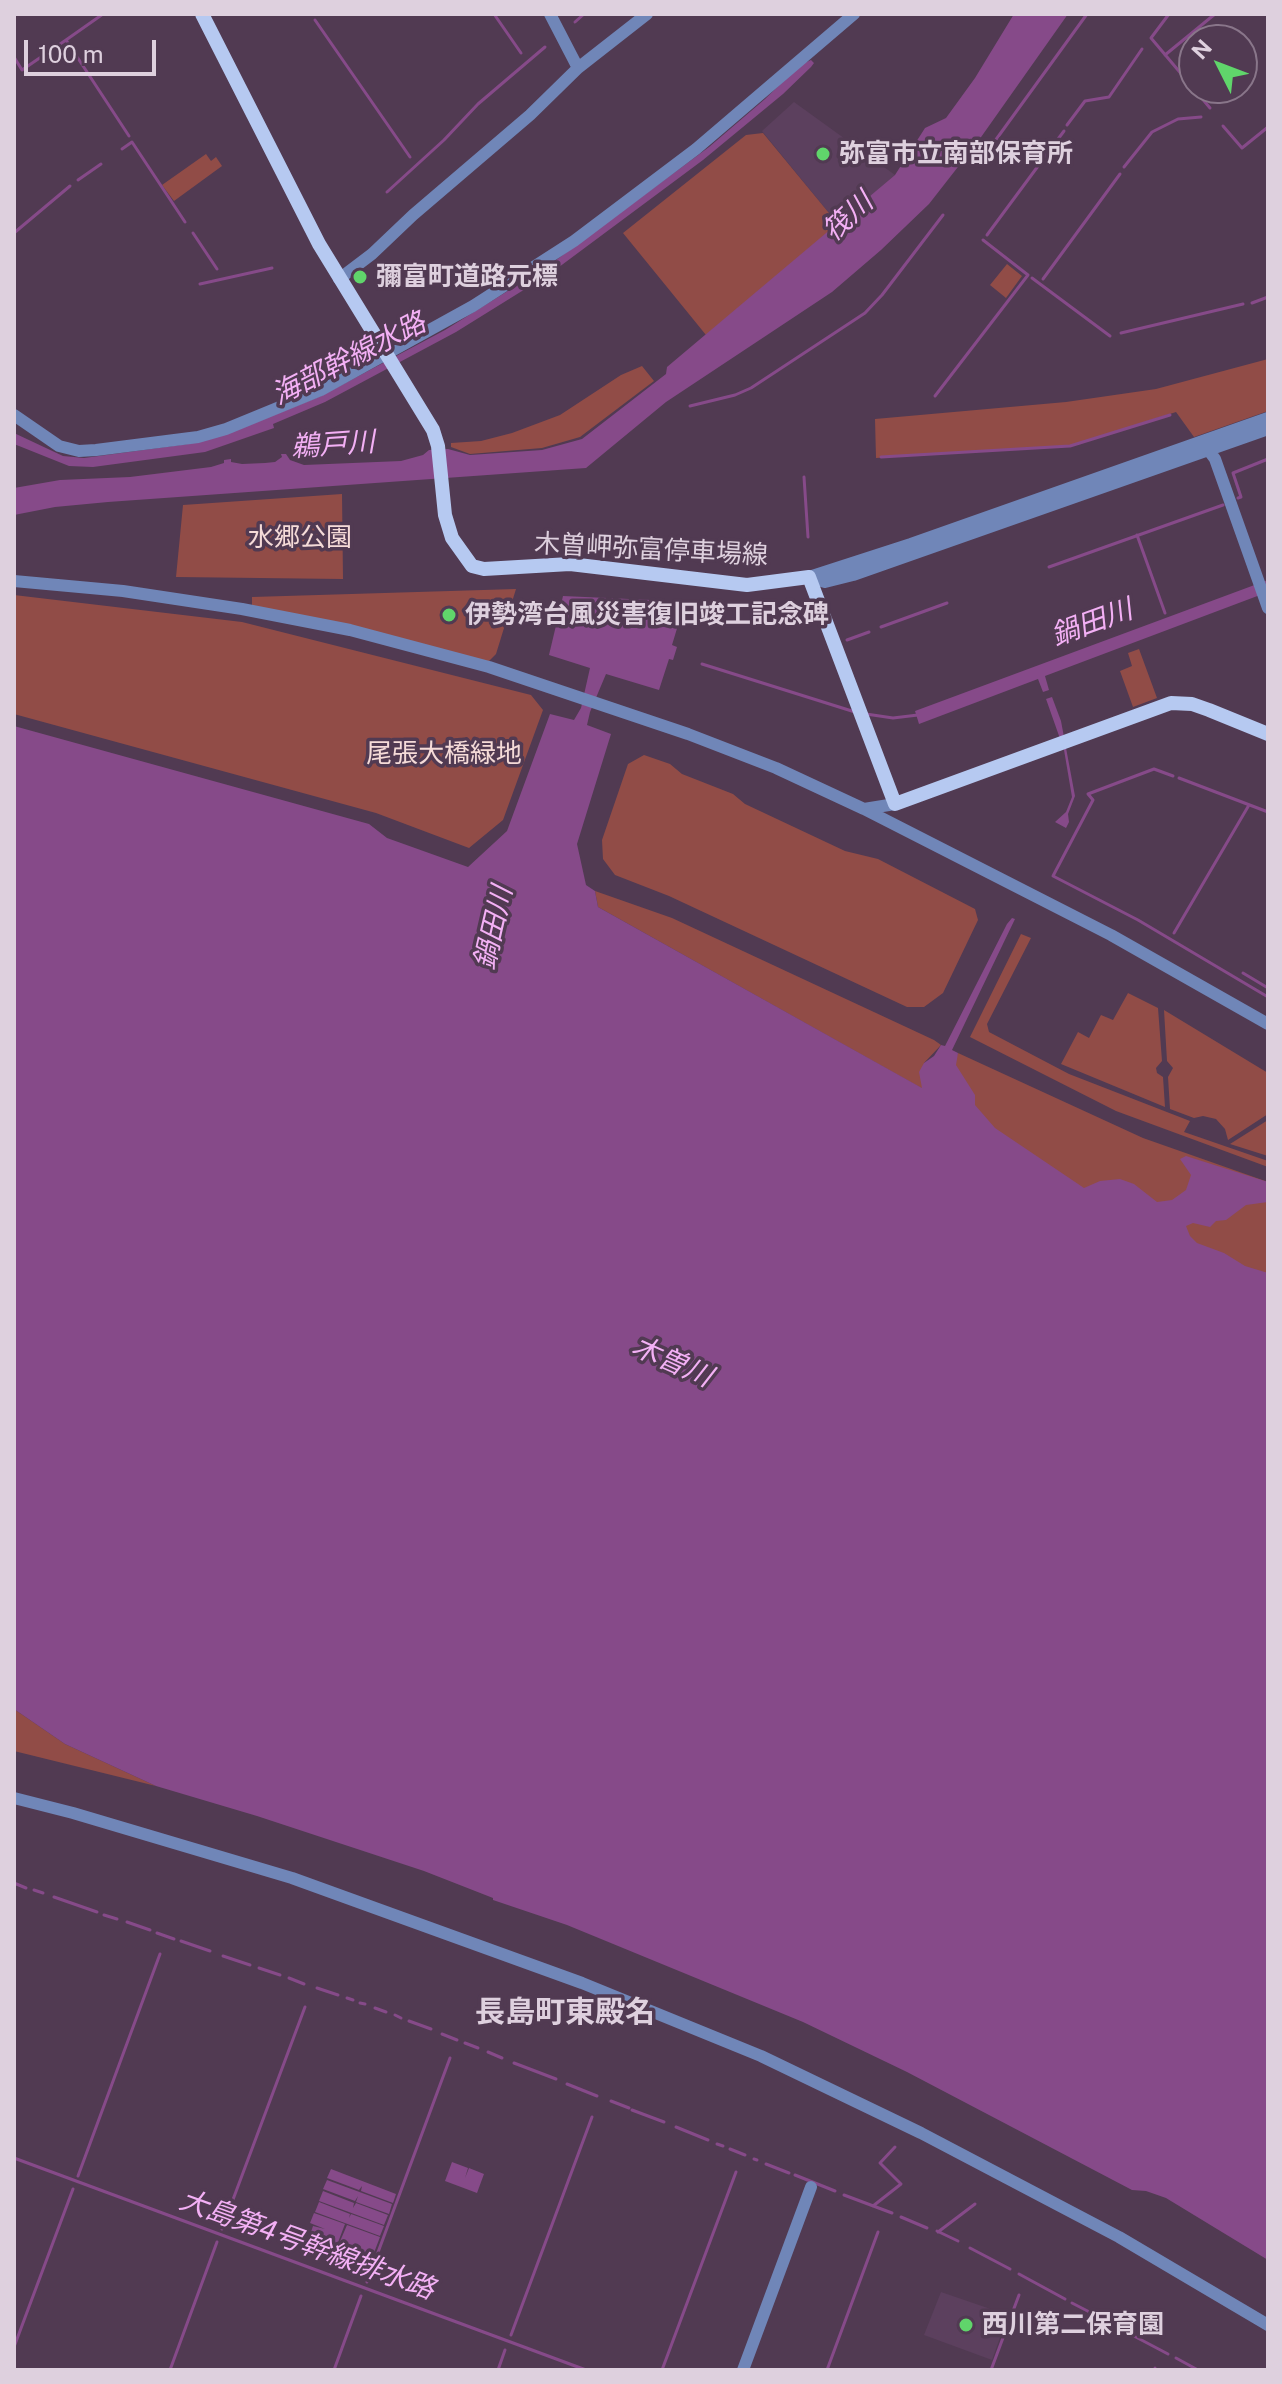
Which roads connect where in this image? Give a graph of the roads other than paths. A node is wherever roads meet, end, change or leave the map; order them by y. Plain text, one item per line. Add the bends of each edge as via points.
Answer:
1 (202, 14) edge
2 (550, 14) edge
3 (647, 14) edge
4 (854, 14) edge
5 (578, 68) junction
6 (339, 279) junction
7 (389, 360) junction
8 (14, 415) edge
9 (1268, 418) edge
10 (1268, 429) edge
11 (1206, 445) junction
12 (809, 577) junction
13 (14, 581) edge
14 (1266, 604) edge
15 (1268, 734) edge
16 (895, 804) junction
17 (864, 809) junction
18 (1268, 1024) edge
19 (14, 1798) edge
20 (811, 2187) dead end
21 (1268, 2325) edge
22 (743, 2370) edge

1 - 6 main road, 木曽岬弥富停車場線
2 - 5 street
3 - 5 street
4 - 7 street via 696,149 574,241
5 - 6 street
6 - 7 main road, 木曽岬弥富停車場線
7 - 8 street via 226,429 170,442 79,451 51,442
7 - 12 main road, 木曽岬弥富停車場線 via 426,415 438,446 452,538 472,566 570,564 747,585
9 - 11 street
10 - 11 street
11 - 12 street via 853,575 825,582
11 - 14 street
12 - 16 main road
13 - 17 street via 242,609 474,662 776,768
15 - 16 main road via 1179,703 1153,708
16 - 17 street
17 - 18 street via 1111,935
19 - 21 street via 347,1897 761,2056 1119,2237
20 - 22 street

